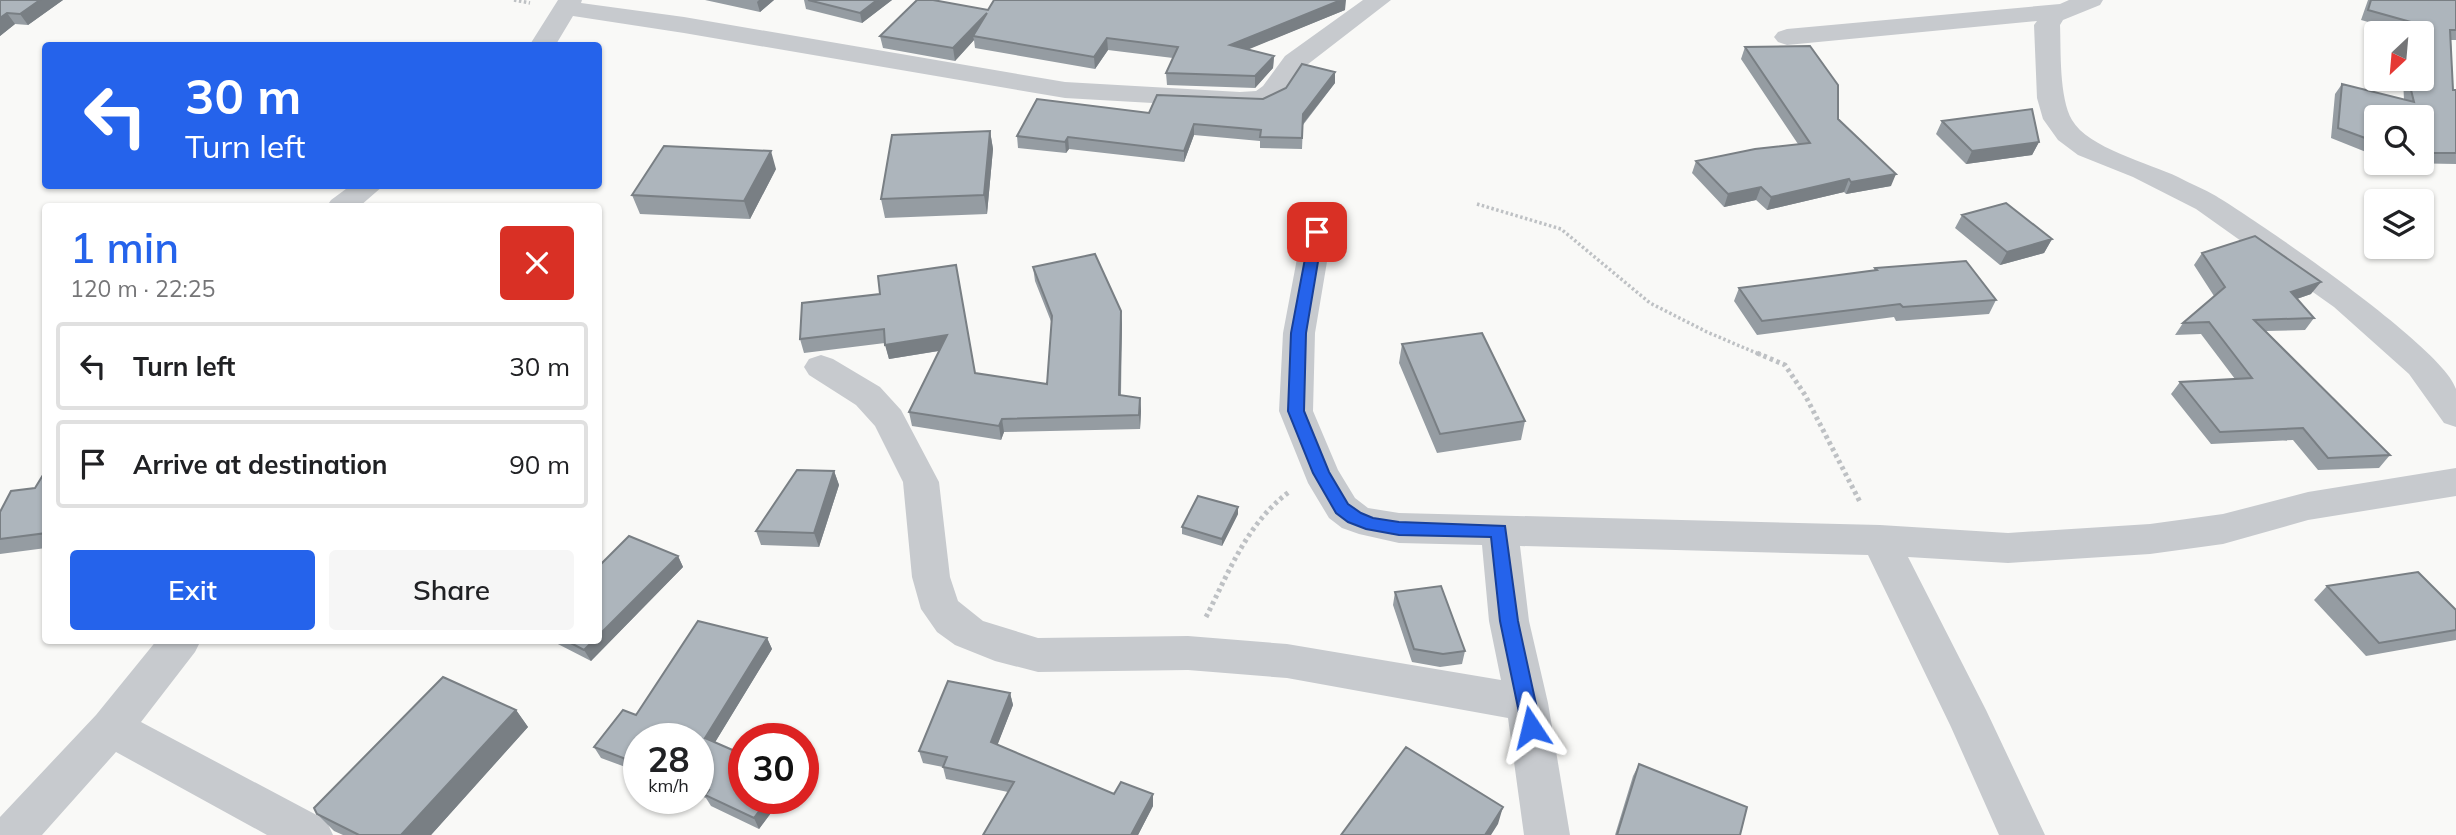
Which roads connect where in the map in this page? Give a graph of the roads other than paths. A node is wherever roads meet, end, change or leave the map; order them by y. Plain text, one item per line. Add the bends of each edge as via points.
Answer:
1 (1379, 0) edge
2 (568, 4) edge
3 (2077, 5) edge
4 (1787, 37) dead end
5 (544, 42) edge
6 (364, 189) edge
7 (346, 203) edge
8 (1317, 232) dead end
9 (821, 367) dead end
10 (2456, 414) edge
11 (2456, 482) edge
12 (1499, 530) junction
13 (1880, 540) junction
14 (178, 644) edge
15 (1527, 703) junction
16 (111, 728) junction
17 (13, 835) edge
18 (310, 835) edge
19 (1547, 835) edge
20 (2022, 835) edge

1 - 2 street via 1294,62 1273,92 1263,99 1240,100 1065,90
2 - 5 street
3 - 4 street
3 - 10 street via 2049,19 2046,44 2051,98 2057,119 2068,134 2088,149 2143,170 2206,203 2345,300 2421,366
6 - 7 street
8 - 12 street via 1299,333 1296,411 1321,473 1342,508 1354,518 1399,528
9 - 15 street via 868,397 889,419 921,482 931,577 942,609 969,633 1038,655 1188,653 1287,660
11 - 13 street via 2308,506 2223,529 2150,539 2008,548
12 - 13 street
12 - 15 street via 1509,621
13 - 20 street
14 - 16 street
15 - 19 street
16 - 17 street
16 - 18 street

